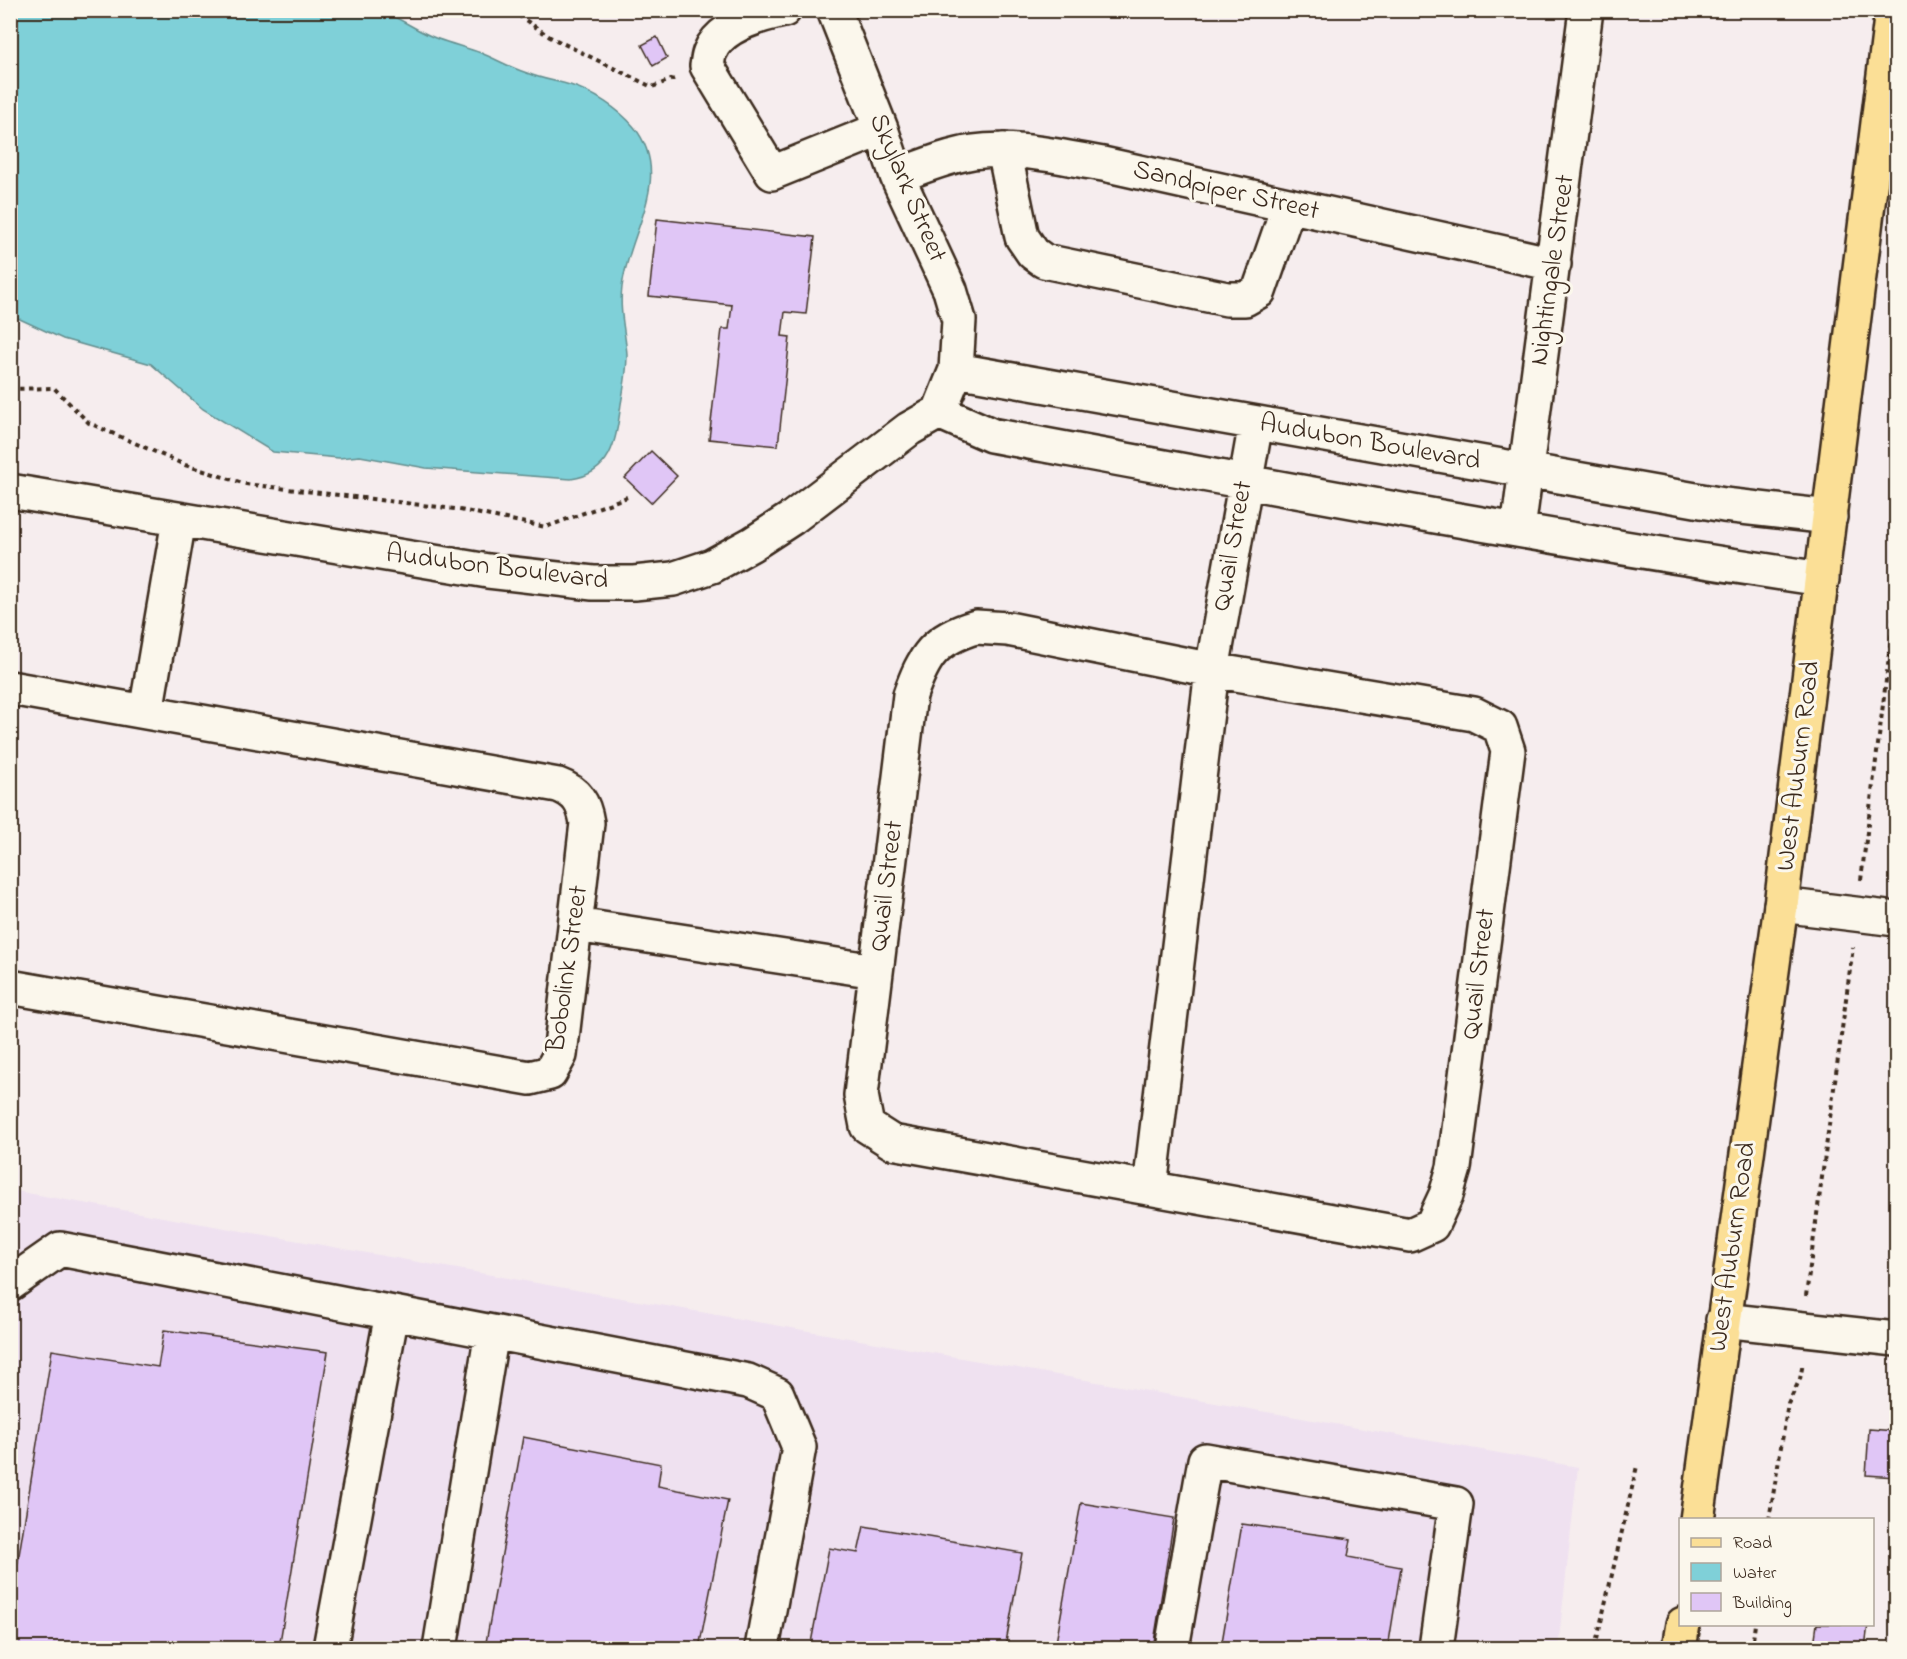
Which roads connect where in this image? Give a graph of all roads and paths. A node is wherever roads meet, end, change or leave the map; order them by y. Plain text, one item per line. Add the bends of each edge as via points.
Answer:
1 (511, 10) edge
2 (784, 10) edge
3 (834, 10) edge
4 (1586, 10) edge
5 (1892, 10) edge
6 (707, 66) junction
7 (881, 129) junction
8 (1004, 150) junction
9 (897, 176) junction
10 (1289, 206) junction
11 (1554, 264) junction
12 (956, 370) junction
13 (10, 389) edge
14 (939, 412) junction
15 (1256, 423) junction
16 (1526, 470) junction
17 (1245, 482) junction
18 (10, 491) edge
19 (627, 497) dead end
20 (1830, 517) junction
21 (179, 520) junction
22 (1518, 530) junction
23 (1822, 579) junction
24 (1896, 600) edge
25 (1212, 670) junction
26 (10, 688) edge
27 (146, 712) junction
28 (1861, 884) dead end
29 (1781, 905) junction
30 (1896, 919) edge
31 (576, 925) junction
32 (1853, 945) dead end
33 (876, 971) junction
34 (10, 987) edge
35 (1150, 1188) junction
36 (10, 1284) edge
37 (1805, 1304) dead end
38 (392, 1313) junction
39 (1723, 1320) junction
40 (492, 1332) junction
41 (1896, 1339) edge
42 (1804, 1356) dead end
43 (1637, 1466) dead end
44 (1697, 1518) edge
45 (1769, 1518) edge
46 (1683, 1626) edge
47 (1755, 1626) edge
48 (330, 1648) edge
49 (440, 1648) edge
50 (762, 1648) edge
51 (1172, 1648) edge
52 (1436, 1648) edge
53 (1595, 1648) edge
54 (1679, 1648) edge
55 (1752, 1648) edge

1 - 6 path via 550,37 652,87
2 - 6 street via 763,15 720,37 710,51
3 - 7 street, Skylark Street
4 - 11 street, Nightingale Street
5 - 20 main road, West Auburn Road
6 - 7 street via 772,173
7 - 9 street, Skylark Street
8 - 9 street, Sandpiper Street via 972,152
8 - 10 street, Sandpiper Street via 1103,164
8 - 10 street via 1022,237 1033,254 1044,261 1227,299 1245,299 1259,291
9 - 12 street, Skylark Street via 950,290 958,320
10 - 11 street, Sandpiper Street
11 - 16 street, Nightingale Street
12 - 14 street
12 - 15 street, Audubon Boulevard
13 - 19 path via 54,388 89,423 185,465 246,484 455,509 546,527
14 - 17 street via 991,435
14 - 21 street, Audubon Boulevard via 909,429 752,544 712,566 673,579 593,583 488,571
15 - 16 street, Audubon Boulevard
15 - 17 street, Quail Street
16 - 20 street, Audubon Boulevard via 1724,505
16 - 22 street, Nightingale Street
17 - 22 street
17 - 25 street, Quail Street
18 - 21 street, Audubon Boulevard
20 - 23 main road, West Auburn Road
21 - 27 street
22 - 23 street
23 - 29 main road, West Auburn Road
24 - 28 path
25 - 33 street, Quail Street via 976,627 955,633 931,651 910,695
25 - 35 street, Quail Street
25 - 35 street, Quail Street via 1474,714 1500,727 1508,751 1454,1168 1432,1226 1410,1235
26 - 27 street, Bobolink Street
27 - 31 street, Bobolink Street via 570,790 579,798 587,823
29 - 30 street
29 - 39 main road, West Auburn Road
31 - 33 street
31 - 34 street, Bobolink Street via 560,1055 549,1073 530,1078
32 - 37 path
33 - 35 street, Quail Street via 861,1095 867,1126 892,1142
36 - 38 street via 60,1249
38 - 40 street
38 - 48 street
39 - 41 street
39 - 44 main road, West Auburn Road
40 - 49 street
40 - 50 street via 748,1381 777,1394 799,1447
42 - 45 path via 1800,1379 1788,1404
43 - 53 path
46 - 54 main road
47 - 55 path
51 - 52 street via 1204,1460 1456,1504

